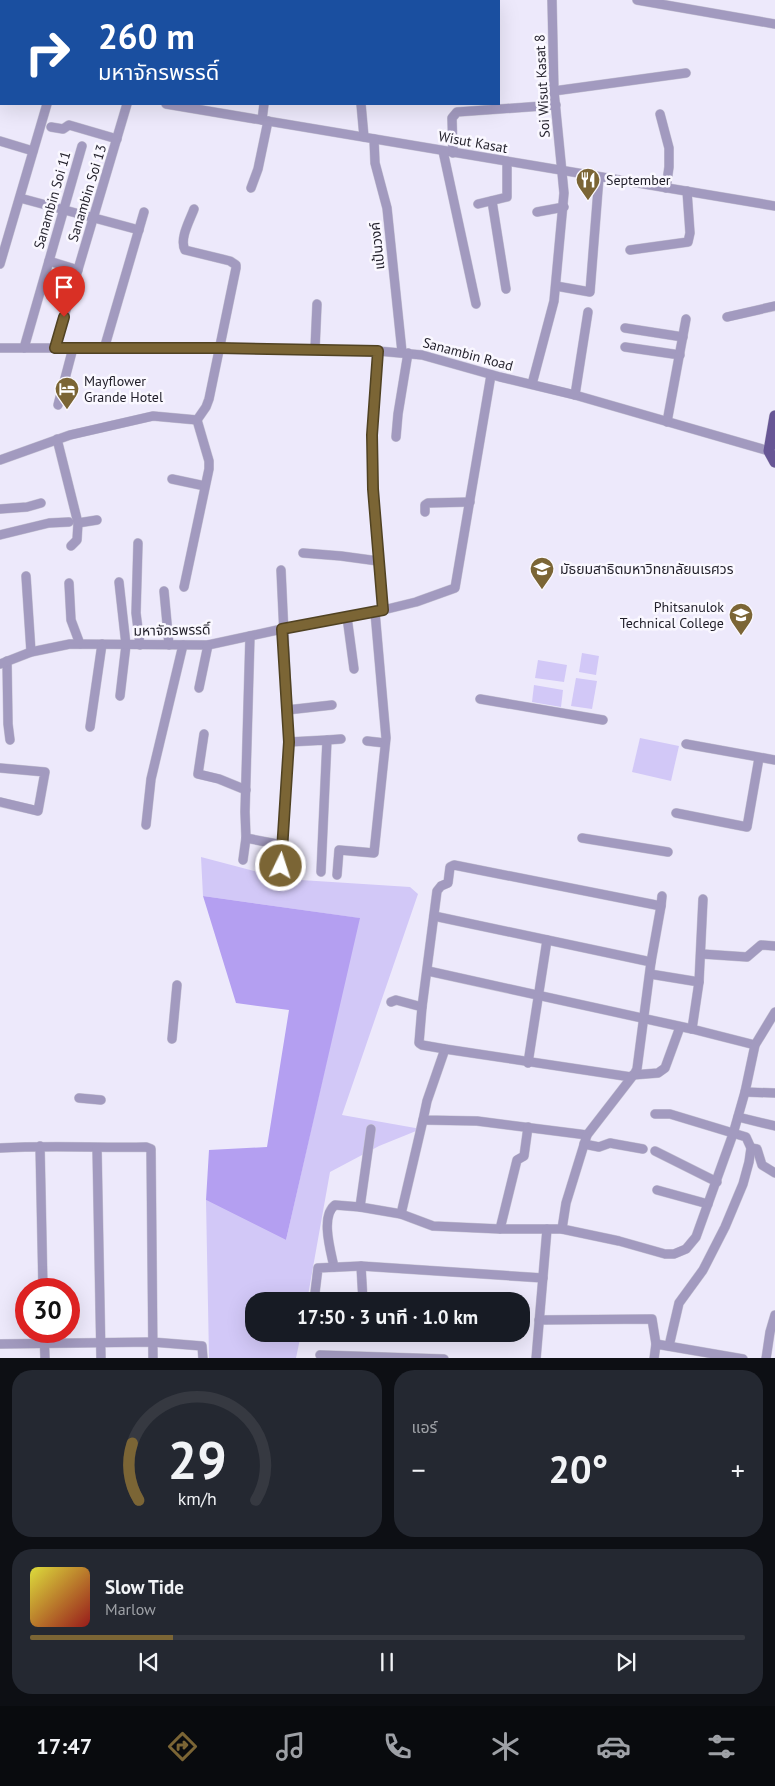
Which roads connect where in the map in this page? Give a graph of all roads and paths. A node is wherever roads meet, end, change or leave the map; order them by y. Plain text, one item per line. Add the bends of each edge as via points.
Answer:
1 (552, 0) edge
2 (637, 0) edge
3 (775, 24) edge
4 (686, 73) dead end
5 (554, 92) junction
6 (47, 105) edge
7 (127, 105) edge
8 (182, 105) edge
9 (264, 105) edge
10 (361, 105) edge
11 (556, 105) junction
12 (199, 106) edge
13 (660, 114) dead end
14 (265, 120) junction
15 (51, 127) dead end
16 (364, 137) junction
17 (117, 139) junction
18 (374, 139) junction
19 (0, 141) edge
20 (82, 146) dead end
21 (33, 151) junction
22 (448, 152) junction
23 (507, 162) junction
24 (561, 171) junction
25 (598, 177) junction
26 (251, 188) dead end
27 (666, 188) junction
28 (687, 191) junction
29 (20, 198) junction
30 (492, 201) junction
31 (478, 204) dead end
32 (775, 206) edge
33 (564, 207) junction
34 (194, 209) dead end
35 (64, 210) junction
36 (144, 212) dead end
37 (537, 212) dead end
38 (94, 218) junction
39 (139, 230) junction
40 (4, 235) edge
41 (630, 250) dead end
42 (49, 261) junction
43 (0, 264) edge
44 (78, 270) junction
45 (556, 286) junction
46 (506, 289) dead end
47 (317, 304) dead end
48 (476, 304) dead end
49 (775, 306) edge
50 (588, 312) dead end
51 (727, 317) dead end
52 (686, 319) dead end
53 (625, 328) dead end
54 (683, 337) junction
55 (625, 347) dead end
56 (0, 348) edge
57 (24, 348) junction
58 (55, 348) junction
59 (73, 348) junction
60 (220, 348) junction
61 (104, 349) junction
62 (315, 350) junction
63 (378, 351) junction
64 (405, 353) junction
65 (680, 355) junction
66 (491, 374) junction
67 (532, 384) junction
68 (575, 395) junction
69 (58, 405) dead end
70 (775, 416) edge
71 (197, 420) junction
72 (667, 422) junction
73 (396, 437) dead end
74 (57, 439) junction
75 (772, 453) edge
76 (0, 460) edge
77 (775, 462) edge
78 (172, 479) dead end
79 (205, 486) junction
80 (470, 502) junction
81 (41, 503) dead end
82 (0, 509) edge
83 (425, 512) dead end
84 (97, 520) dead end
85 (73, 522) junction
86 (0, 535) edge
87 (138, 543) dead end
88 (71, 546) dead end
89 (303, 553) dead end
90 (378, 561) junction
91 (281, 570) dead end
92 (26, 576) dead end
93 (119, 582) dead end
94 (69, 583) dead end
95 (184, 587) dead end
96 (164, 590) dead end
97 (379, 611) junction
98 (347, 617) junction
99 (282, 629) junction
100 (250, 636) junction
101 (80, 644) junction
102 (102, 644) junction
103 (126, 644) junction
104 (140, 645) junction
105 (169, 645) junction
106 (182, 645) junction
107 (208, 645) junction
108 (31, 652) junction
109 (4, 663) edge
110 (354, 669) dead end
111 (200, 688) dead end
112 (120, 696) dead end
113 (480, 699) dead end
114 (332, 705) dead end
115 (288, 710) junction
116 (603, 720) dead end
117 (90, 728) dead end
118 (204, 734) dead end
119 (341, 739) dead end
120 (10, 740) dead end
121 (327, 740) junction
122 (367, 740) dead end
123 (289, 742) junction
124 (385, 743) junction
125 (686, 744) dead end
126 (759, 758) junction
127 (775, 760) edge
128 (0, 768) edge
129 (246, 790) junction
130 (0, 802) edge
131 (676, 813) dead end
132 (146, 825) dead end
133 (246, 838) junction
134 (582, 838) dead end
135 (278, 844) dead end
136 (668, 852) dead end
137 (243, 860) dead end
138 (281, 866) dead end
139 (321, 872) dead end
140 (337, 874) dead end
141 (662, 896) dead end
142 (703, 899) dead end
143 (661, 906) junction
144 (434, 916) junction
145 (547, 940) junction
146 (775, 946) edge
147 (702, 954) junction
148 (651, 962) junction
149 (428, 971) junction
150 (650, 974) junction
151 (699, 982) junction
152 (177, 984) dead end
153 (539, 996) junction
154 (391, 1002) dead end
155 (422, 1007) junction
156 (775, 1012) edge
157 (643, 1019) junction
158 (680, 1027) junction
159 (692, 1029) junction
160 (172, 1039) dead end
161 (755, 1045) junction
162 (445, 1049) junction
163 (528, 1063) junction
164 (632, 1076) junction
165 (745, 1092) junction
166 (775, 1093) edge
167 (79, 1098) dead end
168 (101, 1100) dead end
169 (655, 1114) dead end
170 (738, 1117) junction
171 (423, 1120) junction
172 (775, 1126) edge
173 (528, 1127) junction
174 (372, 1129) dead end
175 (733, 1134) junction
176 (587, 1135) junction
177 (584, 1144) junction
178 (40, 1146) junction
179 (0, 1148) edge
180 (97, 1148) junction
181 (642, 1148) dead end
182 (751, 1148) junction
183 (655, 1151) dead end
184 (775, 1173) edge
185 (717, 1182) junction
186 (657, 1190) dead end
187 (708, 1204) junction
188 (360, 1207) junction
189 (401, 1214) junction
190 (500, 1229) junction
191 (547, 1229) junction
192 (562, 1229) junction
193 (361, 1266) junction
194 (334, 1267) junction
195 (43, 1278) edge
196 (543, 1278) junction
197 (315, 1292) edge
198 (362, 1292) edge
199 (775, 1315) edge
200 (539, 1320) junction
201 (152, 1342) junction
202 (101, 1343) junction
203 (0, 1344) edge
204 (44, 1344) junction
205 (656, 1344) junction
206 (669, 1346) junction
207 (320, 1355) dead end
208 (342, 1357) edge
209 (45, 1358) edge
210 (101, 1358) edge
211 (153, 1358) edge
212 (203, 1358) edge
213 (444, 1358) edge
214 (536, 1358) edge
215 (654, 1358) edge
216 (743, 1358) edge
217 (766, 1358) edge

1 - 5 street, Soi Wisut Kasat 8
2 - 3 street
4 - 5 street
5 - 11 street, Soi Wisut Kasat 8
6 - 21 street
7 - 17 street, Sanambin Soi 13
8 - 12 street, Wisut Kasat
9 - 14 street
10 - 16 street
11 - 22 street via 457,112 452,118
11 - 24 street, Soi Wisut Kasat 8
12 - 14 street, Wisut Kasat
13 - 27 street via 669,148
14 - 16 street, Wisut Kasat
14 - 26 street via 258,168
15 - 17 street via 63,129 69,125
16 - 18 street, Wisut Kasat
17 - 38 street, Sanambin Soi 13
18 - 22 street, Wisut Kasat
18 - 64 street, แป้นวงค์ via 387,208
19 - 21 street
20 - 35 street, Sanambin Soi 11
21 - 29 street
22 - 23 street, Wisut Kasat
22 - 48 street
23 - 24 street, Wisut Kasat
23 - 30 street via 507,197
24 - 25 street, Wisut Kasat
24 - 33 street, Soi Wisut Kasat 8
25 - 27 street, Wisut Kasat
25 - 45 street via 590,292
27 - 28 street, Wisut Kasat
28 - 32 street, Wisut Kasat
28 - 41 street via 688,242
29 - 35 street
29 - 40 street
30 - 31 street
30 - 46 street
33 - 37 street
33 - 45 street, Soi Wisut Kasat 8
34 - 60 street via 183,247 236,265
35 - 38 street
35 - 42 street, Sanambin Soi 11
36 - 39 street
38 - 39 street
38 - 44 street, Sanambin Soi 13
39 - 61 street
40 - 43 street
42 - 44 street
42 - 57 street, Sanambin Soi 11
44 - 58 street, Sanambin Soi 13
45 - 67 street, Soi Wisut Kasat 8
47 - 62 street
49 - 51 street
50 - 68 street
52 - 54 street
53 - 54 street
54 - 65 street
55 - 65 street
56 - 57 street, Sanambin Road
57 - 58 street, Sanambin Road
58 - 59 street, Sanambin Road
59 - 61 street, Sanambin Road
59 - 69 street
60 - 61 street, Sanambin Road
60 - 62 street, Sanambin Road
60 - 71 street via 209,399
62 - 63 street, Sanambin Road
63 - 64 street, Sanambin Road
63 - 90 street via 372,435
64 - 66 street, Sanambin Road via 442,359
64 - 73 street, แป้นวงค์
65 - 72 street
66 - 67 street, Sanambin Road
66 - 80 street, มหาจักรพรรดิ์
67 - 68 street, Sanambin Road
68 - 72 street, Sanambin Road
70 - 75 main road
71 - 74 street via 153,416
71 - 79 street via 209,461
72 - 75 street, Sanambin Road
74 - 76 street
74 - 85 street
75 - 77 main road
78 - 79 street
79 - 95 street
80 - 83 street via 428,503
80 - 97 street, มหาจักรพรรดิ์ via 455,588
81 - 82 street
84 - 85 street
85 - 86 street via 49,523
85 - 88 street via 77,540
87 - 104 street via 136,590
89 - 90 street
90 - 97 street
91 - 99 street
92 - 108 street
93 - 103 street
94 - 101 street via 71,620
96 - 105 street
97 - 98 street, มหาจักรพรรดิ์
97 - 124 street
98 - 99 street, มหาจักรพรรดิ์
98 - 110 street
99 - 100 street, มหาจักรพรรดิ์
99 - 115 street
100 - 107 street, มหาจักรพรรดิ์
100 - 129 street
101 - 102 street, มหาจักรพรรดิ์
101 - 108 street, มหาจักรพรรดิ์
102 - 103 street, มหาจักรพรรดิ์
102 - 117 street
103 - 104 street, มหาจักรพรรดิ์
103 - 112 street
104 - 105 street, มหาจักรพรรดิ์
105 - 106 street, มหาจักรพรรดิ์
106 - 107 street, มหาจักรพรรดิ์
106 - 132 street via 151,779
107 - 111 street
108 - 109 street, มหาจักรพรรดิ์
109 - 120 street
113 - 116 street
114 - 115 street
115 - 123 street
118 - 129 street via 198,774
119 - 121 street
121 - 123 street
121 - 139 street
122 - 124 street
123 - 138 street
124 - 140 street via 374,853 339,850
125 - 126 street
126 - 127 street
126 - 131 street via 747,827
128 - 130 street via 45,772 38,811
129 - 133 street
133 - 135 street
133 - 137 street
134 - 136 street
141 - 143 street
142 - 147 street
143 - 144 street via 454,866 450,867 448,883 438,888
143 - 148 street
144 - 145 street
144 - 149 street
145 - 148 street
145 - 153 street
146 - 147 street via 761,944 747,957
147 - 151 street
148 - 150 street
149 - 153 street
149 - 155 street
150 - 151 street
150 - 157 street
151 - 159 street
152 - 160 street
153 - 157 street
153 - 163 street
154 - 155 street via 396,1000
155 - 162 street via 419,1043
156 - 161 street
157 - 158 street
157 - 164 street via 637,1069
158 - 159 street
158 - 164 street via 666,1068 658,1073
159 - 161 street
161 - 165 street
162 - 163 street
162 - 171 street
163 - 164 street
164 - 176 street
165 - 166 street
165 - 170 street
167 - 168 street
169 - 175 street via 670,1114
170 - 172 street
170 - 175 street
171 - 173 street via 477,1120
171 - 189 street
173 - 176 street
173 - 190 street via 524,1156 517,1160
174 - 188 street
175 - 182 street via 746,1137
175 - 185 street
176 - 177 street
177 - 181 street via 599,1147 610,1143
177 - 192 street
178 - 179 street
178 - 180 street
178 - 195 street
180 - 201 street via 146,1147 152,1152
180 - 202 street
182 - 184 street via 756,1149 762,1165
182 - 206 street via 744,1184 703,1270 679,1303
183 - 185 street
185 - 187 street
186 - 187 street
187 - 192 street via 696,1237 686,1249 674,1254
188 - 189 street
188 - 194 street via 335,1205 331,1209 327,1230
189 - 190 street via 433,1226
190 - 191 street
191 - 192 street
191 - 196 street
193 - 194 street
193 - 196 street
193 - 198 street
194 - 197 street via 318,1268
196 - 200 street
199 - 217 street
200 - 205 street via 652,1319
200 - 214 street
201 - 202 street
201 - 211 street
201 - 212 street via 202,1346
202 - 204 street
202 - 210 street
203 - 204 street
204 - 209 street
205 - 206 street
205 - 215 street
206 - 216 street
207 - 208 street
208 - 213 street

